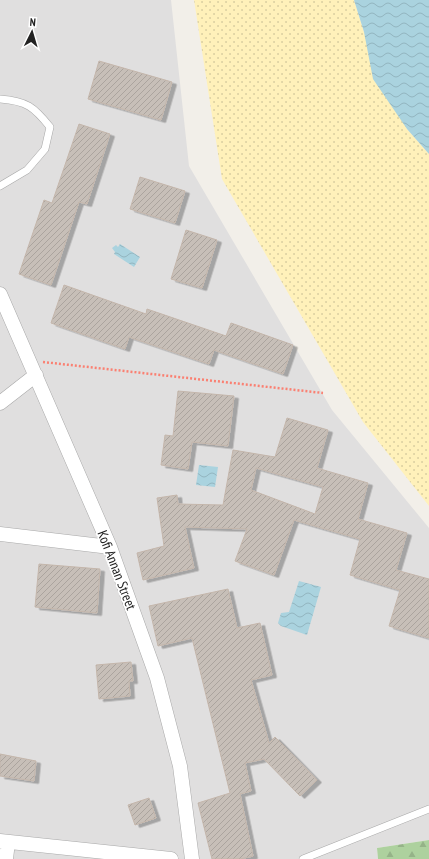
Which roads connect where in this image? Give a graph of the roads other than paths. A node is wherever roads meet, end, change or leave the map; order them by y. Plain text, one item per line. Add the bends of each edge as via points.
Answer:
1 (0, 99) edge
2 (0, 186) edge
3 (0, 294) edge
4 (36, 376) junction
5 (0, 403) edge
6 (0, 534) edge
7 (110, 546) junction
8 (429, 809) edge
9 (4, 842) edge
10 (6, 859) edge
11 (171, 859) edge
12 (192, 859) edge
13 (303, 859) edge

1 - 2 lane via 12,100 35,109 50,127 45,149 27,170
3 - 4 street, Kofi Annan Street
4 - 5 street
4 - 7 street, Kofi Annan Street
6 - 7 street
7 - 12 street, Kofi Annan Street via 161,692 180,766
8 - 13 lane
9 - 10 street
9 - 11 street

